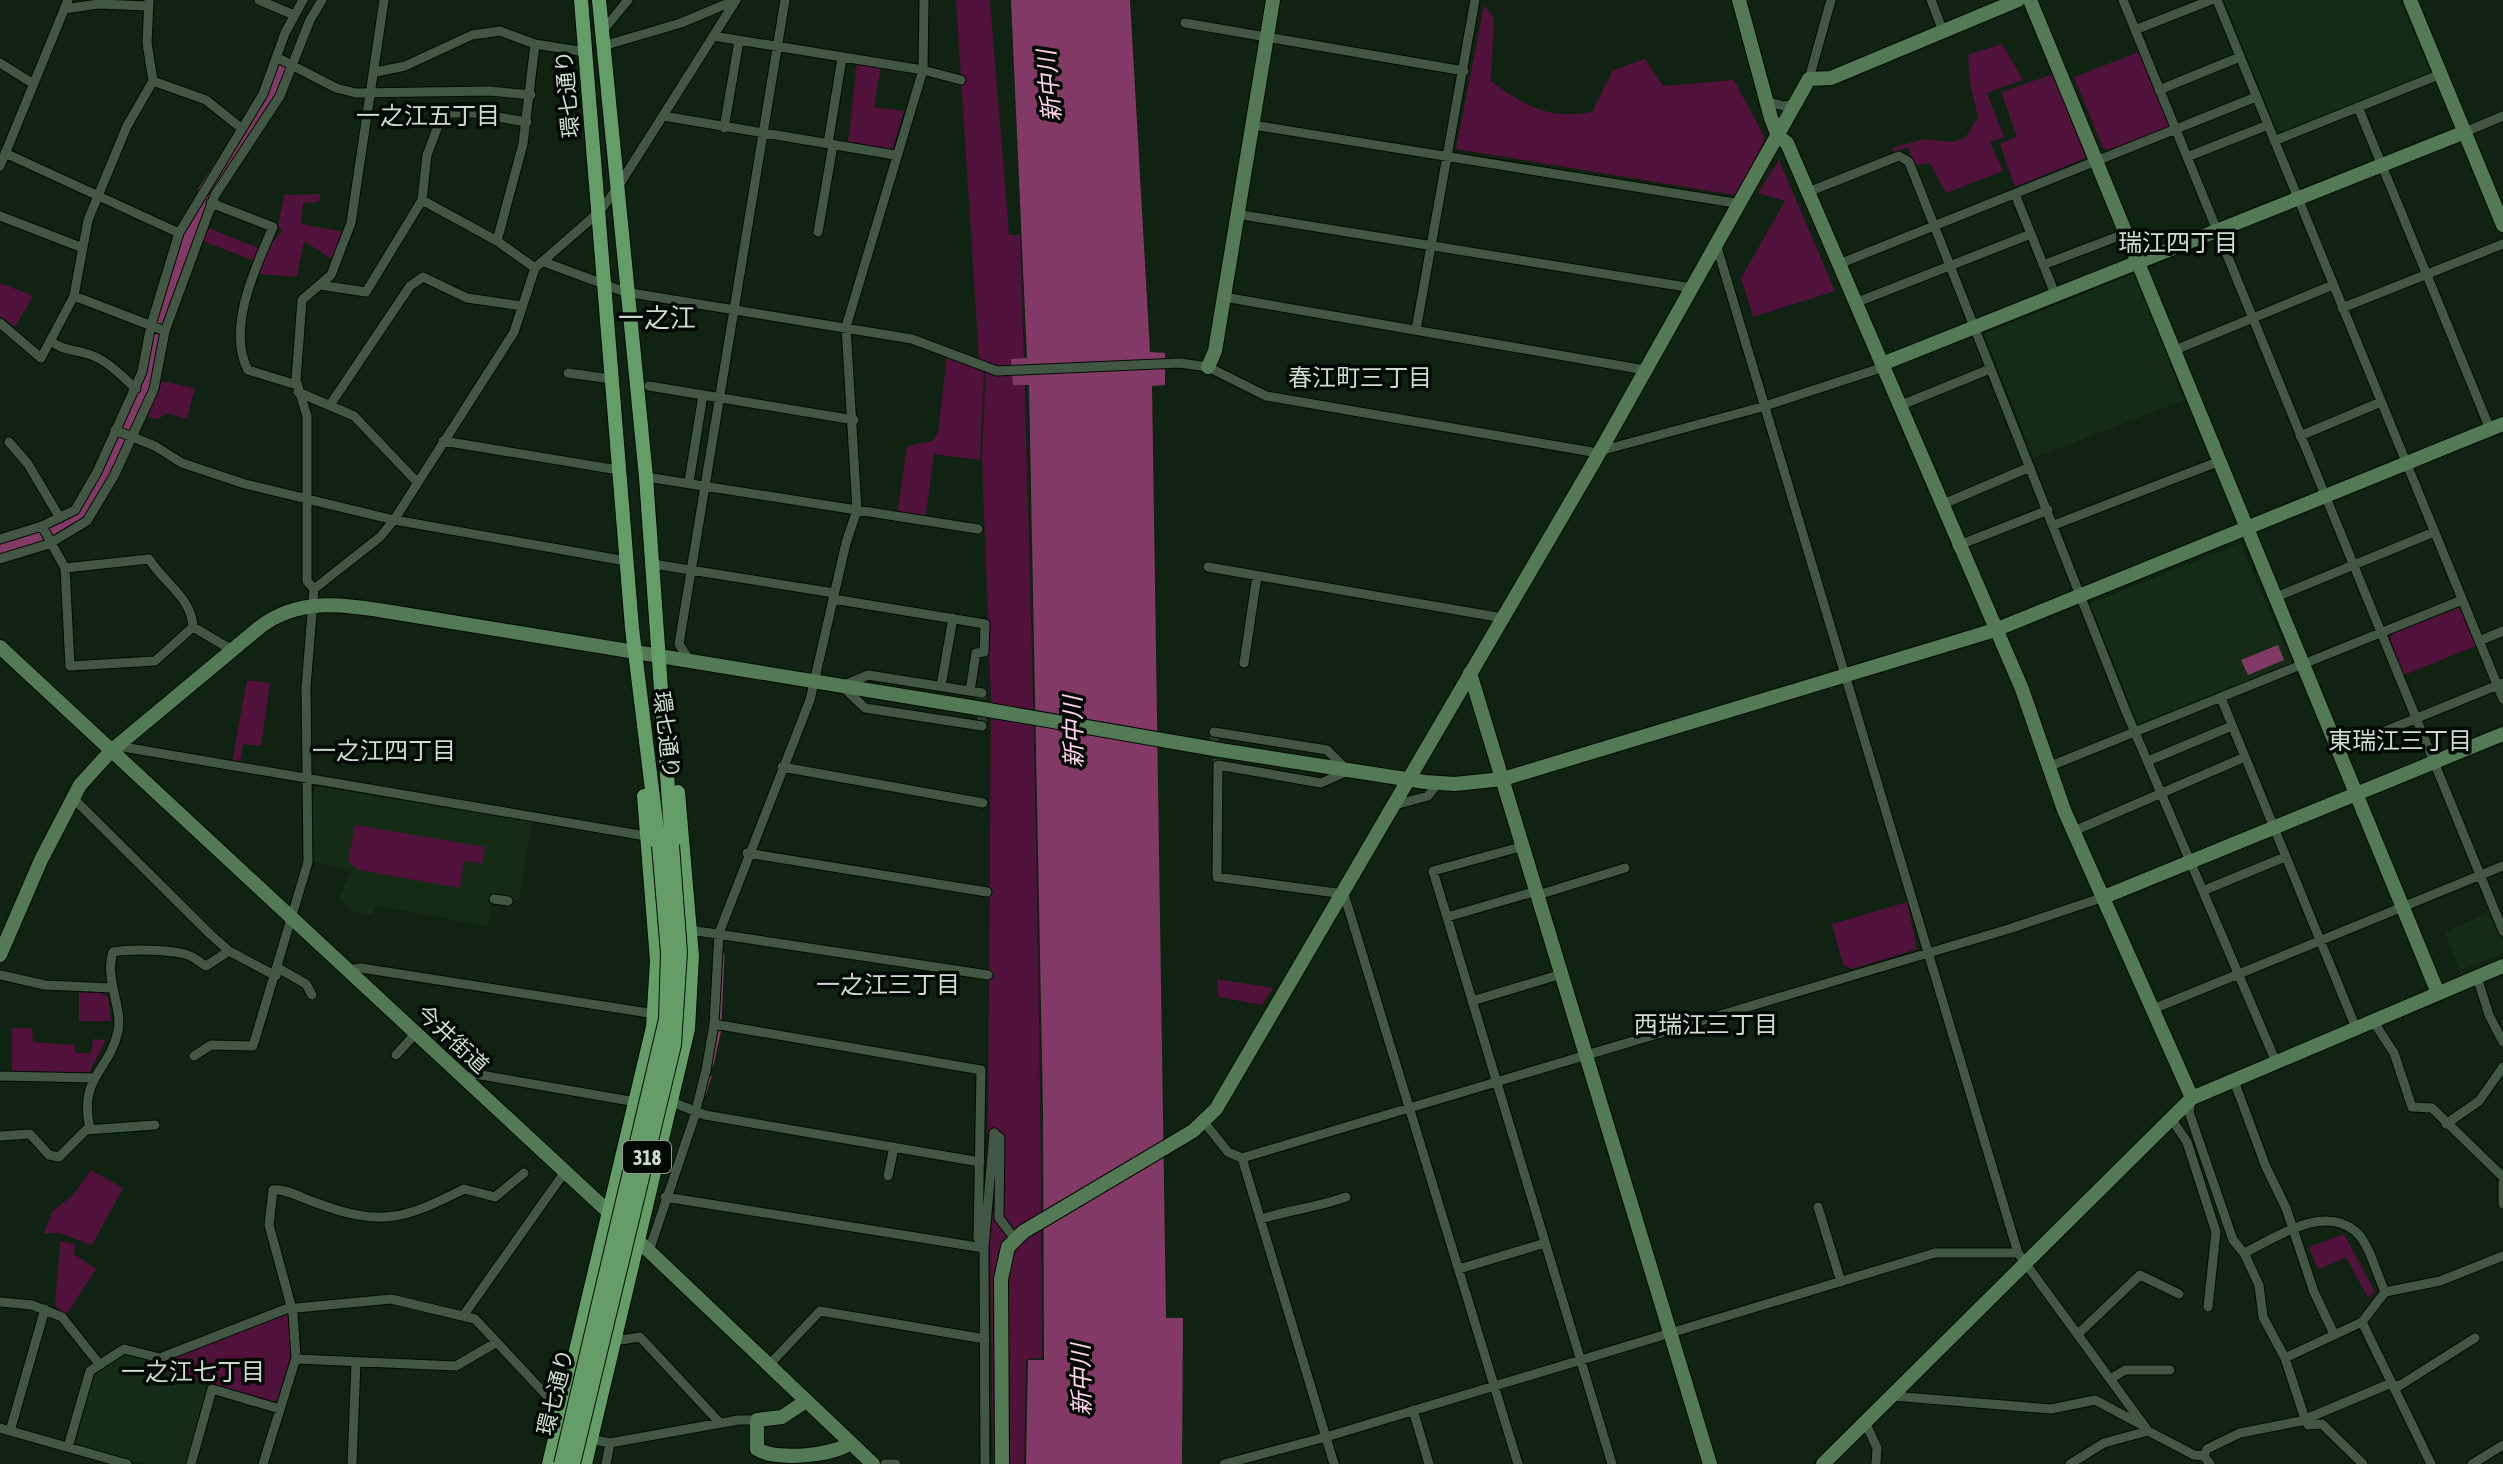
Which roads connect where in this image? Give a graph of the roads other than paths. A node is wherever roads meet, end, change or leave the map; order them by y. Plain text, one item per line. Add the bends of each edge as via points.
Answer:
1 (259, 0) edge
2 (303, 0) edge
3 (322, 0) edge
4 (384, 0) edge
5 (581, 0) edge
6 (599, 0) edge
7 (628, 0) edge
8 (785, 0) edge
9 (924, 0) edge
10 (1273, 0) edge
11 (1475, 0) edge
12 (1739, 0) edge
13 (1831, 0) edge
14 (1931, 0) edge
15 (2018, 0) edge
16 (2030, 0) edge
17 (2123, 0) edge
18 (2214, 0) edge
19 (2410, 0) edge
20 (734, 2) edge
21 (148, 3) edge
22 (66, 4) edge
23 (294, 15) junction
24 (1185, 23) dead end
25 (2135, 30) junction
26 (1943, 31) junction
27 (713, 36) junction
28 (1267, 37) junction
29 (602, 40) junction
30 (739, 41) junction
31 (535, 44) junction
32 (777, 47) junction
33 (585, 52) junction
34 (2240, 57) junction
35 (278, 58) junction
36 (842, 58) junction
37 (0, 63) edge
38 (293, 66) junction
39 (923, 70) junction
40 (1464, 71) junction
41 (376, 72) junction
42 (2441, 74) junction
43 (1809, 79) junction
44 (961, 80) dead end
45 (153, 81) junction
46 (32, 83) junction
47 (2159, 90) junction
48 (372, 95) junction
49 (531, 95) junction
50 (2256, 97) junction
51 (1764, 101) junction
52 (1795, 104) junction
53 (2358, 107) junction
54 (663, 116) junction
55 (2503, 116) edge
56 (527, 122) junction
57 (1253, 125) junction
58 (2268, 125) junction
59 (241, 128) junction
60 (724, 128) junction
61 (2175, 129) junction
62 (2465, 132) junction
63 (763, 134) junction
64 (1778, 136) junction
65 (2274, 141) junction
66 (830, 145) junction
67 (5, 153) junction
68 (895, 155) junction
69 (1448, 156) junction
70 (2187, 157) junction
71 (2098, 161) junction
72 (2381, 164) junction
73 (0, 166) edge
74 (616, 190) junction
75 (1808, 192) junction
76 (100, 194) junction
77 (2015, 194) junction
78 (2297, 197) junction
79 (422, 200) junction
80 (211, 203) junction
81 (1741, 204) junction
82 (599, 212) junction
83 (1236, 214) junction
84 (0, 216) edge
85 (2503, 225) edge
86 (1932, 227) junction
87 (2216, 230) junction
88 (818, 232) dead end
89 (179, 233) junction
90 (2127, 233) junction
91 (2031, 234) junction
92 (497, 241) junction
93 (2503, 244) edge
94 (1432, 246) junction
95 (1717, 247) junction
96 (83, 248) junction
97 (2139, 261) junction
98 (1839, 264) junction
99 (539, 265) junction
100 (2043, 265) junction
101 (1948, 266) junction
102 (2426, 274) junction
103 (320, 285) junction
104 (2333, 285) junction
105 (605, 287) junction
106 (1692, 288) junction
107 (625, 292) junction
108 (2055, 294) junction
109 (74, 296) junction
110 (1224, 297) junction
111 (1855, 303) junction
112 (522, 306) junction
113 (734, 308) junction
114 (2342, 308) junction
115 (2252, 318) junction
116 (0, 323) edge
117 (846, 327) junction
118 (1973, 327) junction
119 (159, 329) junction
120 (1416, 330) junction
121 (51, 341) junction
122 (2175, 350) junction
123 (1883, 365) junction
124 (1208, 367) junction
125 (1990, 369) junction
126 (1645, 370) junction
127 (568, 373) dead end
128 (611, 379) junction
129 (649, 386) dead end
130 (297, 388) junction
131 (136, 389) junction
132 (703, 395) junction
133 (719, 398) junction
134 (2381, 402) junction
135 (330, 405) junction
136 (1899, 406) junction
137 (1762, 407) junction
138 (854, 420) junction
139 (2496, 426) edge
140 (124, 434) junction
141 (2300, 436) junction
142 (443, 441) junction
143 (9, 442) dead end
144 (1599, 452) junction
145 (2220, 461) junction
146 (2406, 464) junction
147 (2030, 467) junction
148 (618, 470) junction
149 (646, 477) junction
150 (417, 482) junction
151 (689, 482) junction
152 (705, 485) junction
153 (306, 498) junction
154 (2325, 498) junction
155 (1941, 505) junction
156 (857, 510) junction
157 (2048, 510) junction
158 (60, 518) junction
159 (394, 520) junction
160 (2054, 525) junction
161 (978, 529) dead end
162 (2248, 529) junction
163 (2434, 532) junction
164 (46, 536) junction
165 (0, 539) edge
166 (1957, 546) junction
167 (0, 559) edge
168 (626, 561) junction
169 (653, 564) junction
170 (2353, 566) junction
171 (1208, 567) dead end
172 (65, 568) junction
173 (692, 569) junction
174 (1257, 576) junction
175 (314, 589) junction
176 (833, 596) junction
177 (2080, 597) junction
178 (2276, 597) junction
179 (2462, 600) junction
180 (311, 605) junction
181 (953, 618) junction
182 (1503, 618) junction
183 (193, 627) junction
184 (1995, 630) junction
185 (2503, 631) edge
186 (2382, 633) junction
187 (2479, 641) junction
188 (0, 647) edge
189 (232, 650) junction
190 (634, 652) junction
191 (661, 656) junction
192 (690, 661) junction
193 (1244, 663) dead end
194 (2303, 665) junction
195 (1470, 673) junction
196 (1843, 677) junction
197 (816, 682) junction
198 (2500, 684) edge
199 (842, 686) junction
200 (941, 686) junction
201 (970, 691) junction
202 (982, 693) dead end
203 (2221, 698) junction
204 (2503, 699) edge
205 (2416, 719) junction
206 (982, 726) dead end
207 (2232, 726) junction
208 (1214, 732) dead end
209 (2135, 732) junction
210 (2503, 734) edge
211 (114, 749) junction
212 (2339, 750) junction
213 (2245, 757) junction
214 (2148, 761) junction
215 (2434, 762) junction
216 (782, 767) junction
217 (2048, 767) junction
218 (1348, 771) junction
219 (309, 779) junction
220 (1503, 779) junction
221 (1410, 780) junction
222 (1438, 783) junction
223 (2162, 792) junction
224 (2356, 794) junction
225 (72, 797) junction
226 (983, 803) dead end
227 (1395, 805) junction
228 (2274, 828) junction
229 (2074, 831) junction
230 (646, 836) junction
231 (665, 846) junction
232 (1524, 846) junction
233 (747, 853) junction
234 (2285, 857) junction
235 (2193, 861) junction
236 (2503, 866) edge
237 (1625, 868) dead end
238 (2480, 876) junction
239 (2205, 890) junction
240 (987, 892) dead end
241 (1537, 893) junction
242 (1344, 894) junction
243 (2104, 897) junction
244 (494, 899) dead end
245 (508, 901) dead end
246 (2403, 907) junction
247 (1447, 917) junction
248 (292, 919) junction
249 (690, 930) junction
250 (2503, 931) edge
251 (719, 933) junction
252 (2320, 941) junction
253 (229, 951) junction
254 (1926, 954) junction
255 (0, 955) edge
256 (2503, 966) edge
257 (348, 970) junction
258 (277, 972) junction
259 (1562, 974) junction
260 (2239, 974) junction
261 (0, 975) edge
262 (988, 975) dead end
263 (2477, 977) junction
264 (112, 988) junction
265 (2438, 993) junction
266 (312, 995) dead end
267 (1472, 1001) junction
268 (2153, 1009) junction
269 (655, 1014) junction
270 (2373, 1021) junction
271 (714, 1024) junction
272 (2356, 1028) junction
273 (415, 1034) junction
274 (2503, 1042) edge
275 (1586, 1054) junction
276 (396, 1055) dead end
277 (194, 1056) dead end
278 (2276, 1062) junction
279 (2503, 1067) edge
280 (0, 1076) edge
281 (94, 1078) junction
282 (466, 1080) junction
283 (1495, 1081) junction
284 (2234, 1081) junction
285 (2192, 1098) junction
286 (636, 1102) junction
287 (672, 1102) junction
288 (1409, 1107) junction
289 (694, 1110) junction
290 (2170, 1117) junction
291 (2446, 1124) junction
292 (155, 1125) dead end
293 (1198, 1127) junction
294 (90, 1129) junction
295 (0, 1136) edge
296 (894, 1147) junction
297 (1242, 1158) junction
298 (980, 1162) junction
299 (524, 1173) dead end
300 (564, 1173) junction
301 (888, 1176) dead end
302 (2503, 1180) edge
303 (665, 1197) junction
304 (1346, 1197) dead end
305 (2503, 1204) edge
306 (1818, 1207) dead end
307 (609, 1212) junction
308 (1261, 1219) junction
309 (2292, 1230) junction
310 (1019, 1236) junction
311 (1545, 1243) junction
312 (644, 1246) junction
313 (984, 1248) junction
314 (2244, 1253) junction
315 (2503, 1256) edge
316 (2021, 1259) junction
317 (1459, 1269) junction
318 (1841, 1282) junction
319 (2385, 1292) junction
320 (2179, 1294) dead end
321 (0, 1302) edge
322 (2208, 1307) dead end
323 (292, 1308) junction
324 (45, 1309) junction
325 (463, 1316) junction
326 (2362, 1322) junction
327 (1670, 1332) junction
328 (2079, 1333) junction
329 (2334, 1334) junction
330 (2475, 1338) dead end
331 (985, 1339) junction
332 (614, 1341) junction
333 (497, 1342) junction
334 (2285, 1358) junction
335 (296, 1359) junction
336 (1580, 1360) junction
337 (356, 1362) junction
338 (100, 1365) junction
339 (769, 1365) junction
340 (2170, 1370) dead end
341 (2112, 1378) junction
342 (1494, 1385) junction
343 (2395, 1386) junction
344 (1892, 1396) junction
345 (806, 1401) junction
346 (280, 1409) junction
347 (1413, 1410) junction
348 (562, 1412) junction
349 (2305, 1419) junction
350 (757, 1420) junction
351 (1865, 1422) junction
352 (720, 1423) junction
353 (2146, 1428) junction
354 (5, 1429) edge
355 (1326, 1437) junction
356 (590, 1439) junction
357 (610, 1443) junction
358 (850, 1443) junction
359 (2503, 1445) edge
360 (68, 1447) junction
361 (100, 1460) edge
362 (2207, 1460) edge
363 (127, 1464) edge
364 (191, 1464) edge
365 (263, 1464) edge
366 (352, 1464) edge
367 (549, 1464) edge
368 (561, 1464) edge
369 (573, 1464) edge
370 (585, 1464) edge
371 (606, 1464) edge
372 (873, 1464) edge
373 (885, 1464) edge
374 (896, 1464) edge
375 (985, 1464) edge
376 (1002, 1464) edge
377 (1224, 1464) edge
378 (1334, 1464) edge
379 (1429, 1464) edge
380 (1518, 1464) edge
381 (1612, 1464) edge
382 (1710, 1464) edge
383 (1823, 1464) edge
384 (1876, 1464) edge
385 (2070, 1464) edge
386 (2363, 1464) edge
387 (2431, 1464) edge
388 (2472, 1464) edge

1 - 23 street
2 - 23 street
3 - 38 street
4 - 41 street
5 - 33 main road, 環七通り / 318
6 - 29 main road, 環七通り / 318
7 - 29 street
8 - 32 street
9 - 39 street
10 - 28 street
11 - 40 street
12 - 51 street
13 - 43 street
14 - 26 street
15 - 26 street
16 - 71 street
17 - 25 street
18 - 25 street
18 - 34 street
19 - 42 street
20 - 27 street
20 - 29 street via 681,23
21 - 22 street
21 - 45 street
22 - 46 street
23 - 35 street
24 - 28 street
25 - 47 street
26 - 43 street via 1831,78
27 - 30 street
27 - 54 street
28 - 40 street
28 - 57 street
29 - 74 main road, 環七通り / 318
30 - 32 street
30 - 60 street
31 - 33 street
31 - 41 street via 500,31 472,35 405,66
31 - 49 street
32 - 36 street
32 - 63 street
33 - 82 main road, 環七通り / 318
34 - 47 street
34 - 50 street
35 - 38 street
35 - 59 street
36 - 39 street
36 - 66 street
37 - 46 street
38 - 48 street via 336,88
38 - 80 street via 280,96
39 - 44 street
39 - 68 street
40 - 69 street
41 - 48 street
42 - 53 street
42 - 62 street
43 - 52 street
45 - 59 street via 206,100
45 - 76 street via 127,126
46 - 67 street
47 - 61 street
48 - 49 street
48 - 103 street via 351,223 331,275
49 - 56 street
50 - 58 street
50 - 61 street
51 - 52 street
51 - 64 street
52 - 64 street
53 - 65 street
53 - 72 street
54 - 60 street
54 - 74 street
55 - 62 street
56 - 79 street via 446,111 427,155
56 - 92 street
57 - 69 street
57 - 83 street
58 - 65 street
58 - 70 street
59 - 89 street
60 - 63 street
61 - 70 street
61 - 71 street
62 - 72 street
62 - 85 street
63 - 66 street
63 - 113 street
64 - 75 street via 1787,143
64 - 81 street
65 - 78 street
66 - 68 street
66 - 88 street
67 - 73 street
67 - 76 street
68 - 117 street
69 - 81 street
69 - 94 street
70 - 87 street
71 - 77 street
71 - 90 street
72 - 78 street
72 - 102 street
74 - 82 street
74 - 107 main road, 環七通り / 318
75 - 86 street via 1899,156 1905,158
75 - 98 street
76 - 89 street
76 - 96 street
77 - 86 street
77 - 91 street
78 - 87 street
78 - 104 street
79 - 92 street
79 - 103 street via 366,292
80 - 119 street
80 - 130 street via 273,227 254,269 241,357 248,370
81 - 95 street
82 - 99 street
82 - 105 main road, 環七通り / 318
83 - 94 street
83 - 110 street
84 - 96 street
86 - 98 street
86 - 101 street
87 - 97 street
87 - 115 street
89 - 119 street
90 - 97 street
90 - 100 street
91 - 100 street
91 - 101 street
92 - 99 street
93 - 102 street
94 - 106 street
94 - 120 street
95 - 106 street
95 - 137 street
96 - 109 street
97 - 108 street
97 - 122 street
98 - 111 street
99 - 105 street
99 - 112 street
100 - 108 street
101 - 111 street
101 - 118 street
102 - 114 street
102 - 139 street
103 - 130 street via 302,300
104 - 114 street
104 - 115 street
105 - 107 street
105 - 128 main road, 環七通り / 318
106 - 126 street
107 - 113 street
107 - 149 main road, 環七通り / 318
108 - 118 street
109 - 119 street
109 - 121 street
110 - 120 street
110 - 124 street
111 - 123 street
112 - 135 street via 467,298 423,277 410,286
112 - 142 street via 514,332
113 - 117 street
113 - 133 street
114 - 134 street
115 - 122 street
115 - 141 street
116 - 121 street via 41,358
117 - 124 street via 912,339 997,371 1180,363
117 - 138 street
118 - 123 street
118 - 125 street
119 - 131 street
119 - 140 street via 154,389
120 - 126 street
121 - 131 street via 100,360
122 - 145 street
123 - 136 street
123 - 137 street
124 - 144 street via 1266,396
125 - 136 street
125 - 147 street
126 - 144 street
127 - 128 street
128 - 148 main road, 環七通り / 318
129 - 132 street
130 - 135 street
130 - 153 street via 307,416
131 - 140 street
132 - 133 street
132 - 151 street
133 - 138 street
133 - 152 street
134 - 141 street
134 - 146 street
135 - 150 street via 354,416
136 - 155 street
137 - 144 street
137 - 196 street
138 - 156 street
139 - 146 street
140 - 153 street via 182,463
140 - 158 street via 75,510
140 - 164 street via 87,521
141 - 154 street
142 - 148 street
142 - 150 street
143 - 158 street
144 - 182 street
145 - 160 street
145 - 162 street
146 - 154 street
146 - 163 street
147 - 155 street
147 - 157 street
148 - 168 main road, 環七通り / 318
149 - 151 street
149 - 169 main road, 環七通り / 318
150 - 159 street
151 - 152 street
152 - 156 street
152 - 173 street
153 - 159 street
153 - 175 street via 307,581
154 - 162 street
154 - 170 street
155 - 166 street
156 - 161 street
156 - 176 street
157 - 160 street
157 - 166 street
158 - 164 street
159 - 168 street
159 - 175 street
160 - 177 street
162 - 177 street
162 - 178 street
163 - 170 street
163 - 179 street
164 - 165 street
164 - 167 street
164 - 172 street
166 - 184 street
168 - 190 main road, 環七通り / 318
169 - 173 street
169 - 191 main road, 環七通り / 318
170 - 178 street
170 - 186 street
171 - 174 street
172 - 183 street via 149,559 184,599
172 - 183 street via 70,666 155,661
173 - 176 street
173 - 192 street via 679,644
174 - 182 street
174 - 193 street
175 - 180 street
176 - 181 street
176 - 197 street
177 - 184 street
177 - 209 street
178 - 194 street
179 - 186 street
179 - 187 street
180 - 189 street via 272,618
180 - 190 street via 357,607
180 - 219 street via 306,687
181 - 200 street
181 - 201 street via 985,624 984,652 976,653
182 - 195 street
183 - 189 street
184 - 196 street
184 - 217 street
185 - 187 street
186 - 194 street
186 - 205 street
187 - 198 street
188 - 211 street, 今井街道
189 - 211 street
190 - 191 street
190 - 230 main road
190 - 231 main road, 環七通り / 318
191 - 192 street
191 - 231 main road, 環七通り / 318
191 - 249 main road
192 - 197 street
194 - 203 street
194 - 212 street
195 - 220 street
195 - 221 street
196 - 220 street
196 - 254 street
197 - 199 street
197 - 216 street
198 - 204 street
198 - 205 street
199 - 200 street via 868,675
199 - 206 street via 865,708
199 - 218 street, bridge
200 - 201 street
201 - 202 street
203 - 207 street
203 - 209 street
205 - 212 street
205 - 215 street
207 - 213 street
207 - 214 street
208 - 218 street via 1327,750
209 - 214 street
209 - 217 street
210 - 215 street
211 - 219 street
211 - 225 street
211 - 248 street, 今井街道
212 - 224 street
213 - 223 street
213 - 228 street
214 - 223 street
215 - 224 street
215 - 238 street
216 - 226 street
216 - 233 street
217 - 229 street
218 - 221 street
218 - 242 street via 1321,783 1218,765 1217,877
219 - 230 street
219 - 248 street via 308,862
220 - 222 street
220 - 232 street
221 - 222 street
221 - 227 street
222 - 227 street via 1428,796
223 - 229 street
223 - 235 street
224 - 228 street
224 - 246 street
225 - 253 street
225 - 255 street
227 - 242 street
228 - 234 street
228 - 235 street
229 - 243 street
230 - 269 main road via 657,961
231 - 368 main road, 環七通り / 318, bridge via 666,1019
231 - 369 main road, 環七通り / 318, bridge via 680,952 674,1045
232 - 241 street
232 - 247 street via 1433,871
233 - 240 street
233 - 251 street
234 - 239 street
234 - 252 street
235 - 239 street
235 - 243 street
236 - 238 street
237 - 241 street
238 - 246 street
238 - 250 street
239 - 260 street
241 - 247 street
241 - 259 street
242 - 288 street
242 - 293 street via 1225,1096
243 - 254 street
243 - 268 street
244 - 245 street
246 - 252 street
246 - 265 street
247 - 267 street
248 - 257 street, 今井街道
248 - 258 street
249 - 251 street
249 - 287 main road via 691,1006
251 - 262 street
251 - 271 street
252 - 260 street
252 - 272 street
253 - 258 street
253 - 264 street via 206,966 168,951 113,952
254 - 275 street
254 - 316 street
256 - 263 street
257 - 269 street via 392,972
257 - 273 street, 今井街道
258 - 266 street via 306,984
258 - 277 street via 253,1046 211,1045
259 - 267 street
259 - 275 street
260 - 268 street
260 - 278 street
261 - 264 street via 45,985
263 - 265 street
263 - 274 street
264 - 281 street via 118,1030
265 - 270 street
267 - 283 street
268 - 285 street
269 - 286 main road
270 - 272 street
270 - 291 street via 2394,1053 2412,1107 2432,1108
271 - 289 street
271 - 298 street via 981,1070
272 - 278 street
273 - 276 street
273 - 282 street, 今井街道
275 - 283 street
275 - 327 street
278 - 284 street
279 - 291 street via 2479,1101
280 - 281 street
281 - 294 street via 87,1099
282 - 286 street via 475,1074
282 - 300 street, 今井街道
283 - 288 street
283 - 311 street
284 - 285 street
284 - 309 street
285 - 290 street
285 - 314 street via 2189,1112 2233,1240
286 - 307 main road
287 - 289 street
287 - 312 main road
288 - 297 street
288 - 317 street
289 - 296 street
289 - 303 street
290 - 316 street
290 - 322 street via 2187,1142 2216,1232
291 - 302 street
292 - 294 street
293 - 297 street
293 - 310 street
294 - 295 street via 59,1157 49,1155 30,1134
296 - 298 street
296 - 301 street
297 - 308 street
298 - 313 street via 978,1238
299 - 323 street via 495,1197 464,1189 434,1205 383,1219 273,1190 269,1225
300 - 307 street, 今井街道
300 - 325 street
302 - 305 street
303 - 312 street
303 - 313 street
304 - 308 street
306 - 318 street
307 - 312 street, 今井街道
307 - 348 main road
308 - 355 street
309 - 314 street
309 - 319 street via 2322,1222 2356,1231
309 - 329 street
310 - 313 street via 999,1218 1000,1138 994,1133
310 - 376 street via 1003,1258 1001,1279
311 - 317 street
311 - 336 street
312 - 332 main road
312 - 339 street, 今井街道
313 - 331 street
314 - 334 street via 2259,1285 2270,1335
315 - 319 street via 2440,1281
316 - 318 street via 1935,1253
316 - 328 street
316 - 344 street
317 - 342 street
318 - 327 street
319 - 326 street
320 - 328 street via 2140,1275
321 - 324 street
323 - 325 street via 391,1299
323 - 335 street
323 - 338 street via 160,1358 124,1349
324 - 338 street via 62,1317
324 - 354 street
325 - 333 street via 475,1319
326 - 329 street
326 - 343 street
327 - 336 street
327 - 382 street
328 - 341 street
329 - 334 street
330 - 343 street
331 - 339 street via 820,1311
331 - 375 street
332 - 352 street via 640,1337
332 - 356 main road
333 - 337 street via 456,1366
333 - 348 street
334 - 349 street
335 - 337 street
335 - 346 street
336 - 342 street
336 - 381 street
337 - 366 street
338 - 360 street via 90,1371
339 - 345 street, 今井街道
340 - 341 street via 2125,1370
341 - 353 street
342 - 347 street
342 - 380 street
343 - 349 street
343 - 387 street
344 - 351 street
344 - 353 street via 2051,1409 2095,1400
345 - 350 street via 782,1417
345 - 358 street, 今井街道
346 - 364 street via 212,1389
346 - 365 street
347 - 355 street
347 - 379 street
348 - 367 main road
349 - 362 street via 2240,1433 2207,1449
349 - 386 street via 2308,1425 2322,1424
350 - 352 street
350 - 358 street via 755,1444 768,1454 828,1454
351 - 383 street
351 - 384 street via 1877,1448
352 - 357 street
353 - 362 street
353 - 385 street via 2104,1443
354 - 360 street
355 - 377 street
355 - 378 street
356 - 357 street
356 - 370 main road
357 - 371 street
358 - 372 street, 今井街道
359 - 388 street
360 - 361 street
361 - 363 street
373 - 374 street

